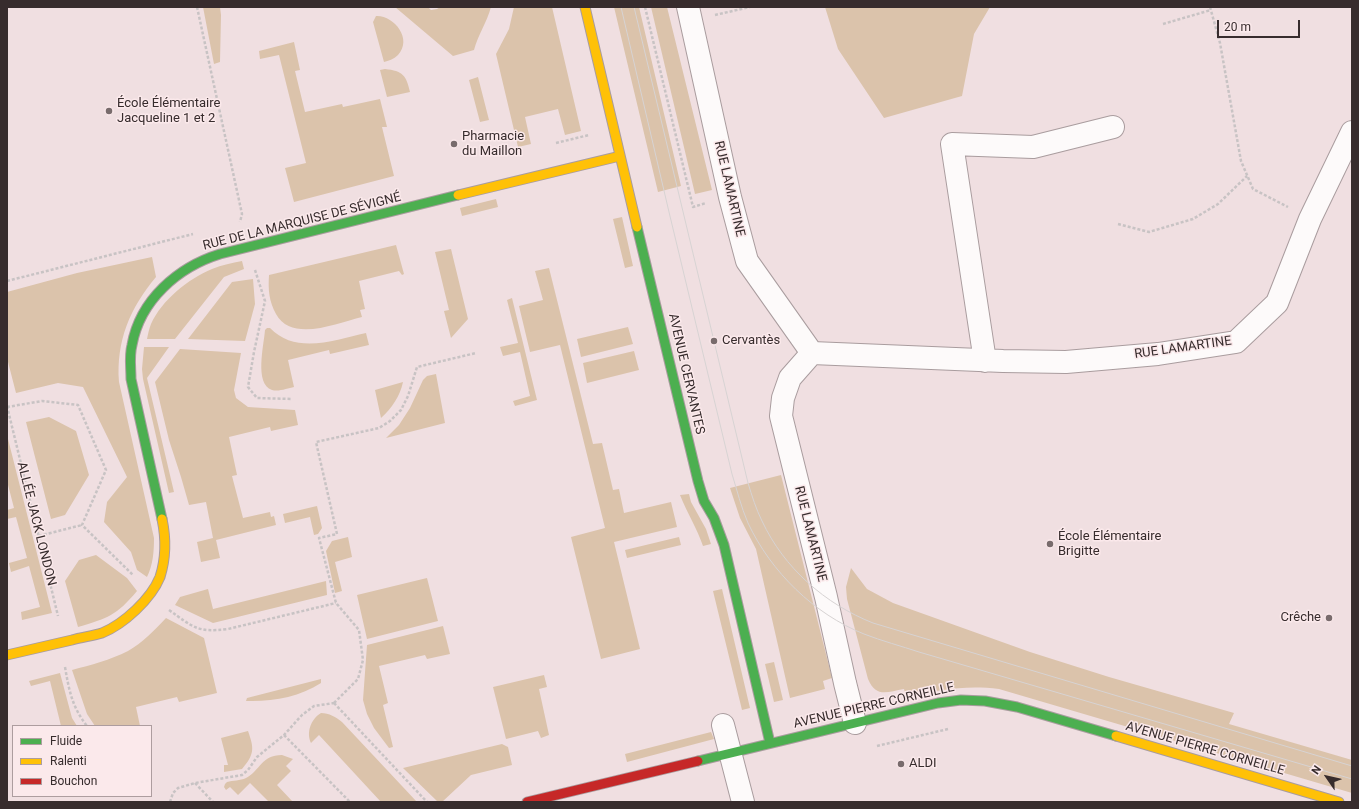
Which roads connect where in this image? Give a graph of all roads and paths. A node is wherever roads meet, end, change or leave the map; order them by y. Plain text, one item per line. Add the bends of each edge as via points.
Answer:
1 (197, 7) edge
2 (585, 7) edge
3 (645, 7) edge
4 (750, 7) edge
5 (1211, 9) edge
6 (690, 14) edge
7 (1163, 24) dead end
8 (1113, 127) dead end
9 (1352, 132) edge
10 (620, 156) junction
11 (1247, 176) junction
12 (730, 197) junction
13 (1310, 219) junction
14 (1118, 224) dead end
15 (195, 234) dead end
16 (249, 246) junction
17 (7, 281) edge
18 (476, 353) dead end
19 (812, 353) junction
20 (985, 361) junction
21 (292, 400) dead end
22 (7, 406) edge
23 (82, 525) junction
24 (39, 536) junction
25 (151, 593) junction
26 (336, 603) junction
27 (61, 643) junction
28 (7, 655) edge
29 (334, 703) junction
30 (855, 723) junction
31 (86, 725) edge
32 (723, 725) dead end
33 (950, 729) dead end
34 (284, 735) junction
35 (770, 743) junction
36 (874, 747) dead end
37 (730, 753) junction
38 (195, 783) junction
39 (170, 802) edge
40 (213, 802) edge
41 (350, 802) edge
42 (427, 802) edge
43 (527, 802) edge
44 (743, 802) edge
45 (1340, 802) edge

1 - 16 path via 242,214 240,222
2 - 10 street, AVENUE CERVANTES
3 - 12 path via 693,207
4 - 6 path
5 - 7 path
5 - 11 path via 1220,42 1241,161
6 - 12 street, RUE LAMARTINE
8 - 20 street via 1033,147 952,144
9 - 13 street, RUE LAMARTINE
10 - 16 street, RUE DE LA MARQUISE DE SÉVIGNÉ
10 - 35 street, AVENUE CERVANTES via 698,481 724,545
11 - 13 path via 1253,189
11 - 14 path via 1218,204 1193,219 1149,232
12 - 19 street, RUE LAMARTINE via 747,261
13 - 20 street, RUE LAMARTINE via 1277,303 1236,342 1158,354 1066,362
15 - 17 path
16 - 21 path via 265,301 248,386 257,398
16 - 25 street, RUE DE LA MARQUISE DE SÉVIGNÉ via 204,258 168,281 142,315 134,336 130,358 131,379 166,533 160,577
18 - 26 path via 417,366 401,410 378,428 316,442 337,534 319,538
19 - 20 street, RUE LAMARTINE
19 - 30 street, RUE LAMARTINE via 790,378 783,398 781,416
22 - 23 path via 42,401 78,406 106,470
22 - 24 path, ALLÉE JACK LONDON
23 - 24 path
23 - 25 path
24 - 27 path, ALLÉE JACK LONDON via 59,617
25 - 26 path via 194,628 212,631
25 - 27 street, RUE DE LA MARQUISE DE SÉVIGNÉ via 128,619 114,627
26 - 29 path via 360,630 363,660 358,679
27 - 28 street, RUE DE LA MARQUISE DE SÉVIGNÉ
27 - 31 path, ALLÉE JACK LONDON via 70,694 78,715
29 - 34 path via 314,706
29 - 42 path
30 - 35 street, AVENUE PIERRE CORNEILLE
30 - 45 street, AVENUE PIERRE CORNEILLE via 938,703 961,700 985,701 1017,707
32 - 37 street
33 - 36 path
34 - 38 path via 257,757 242,775
34 - 41 path
35 - 37 street, AVENUE PIERRE CORNEILLE
37 - 43 street, AVENUE PIERRE CORNEILLE
37 - 44 street
38 - 39 path via 178,788
38 - 40 path

